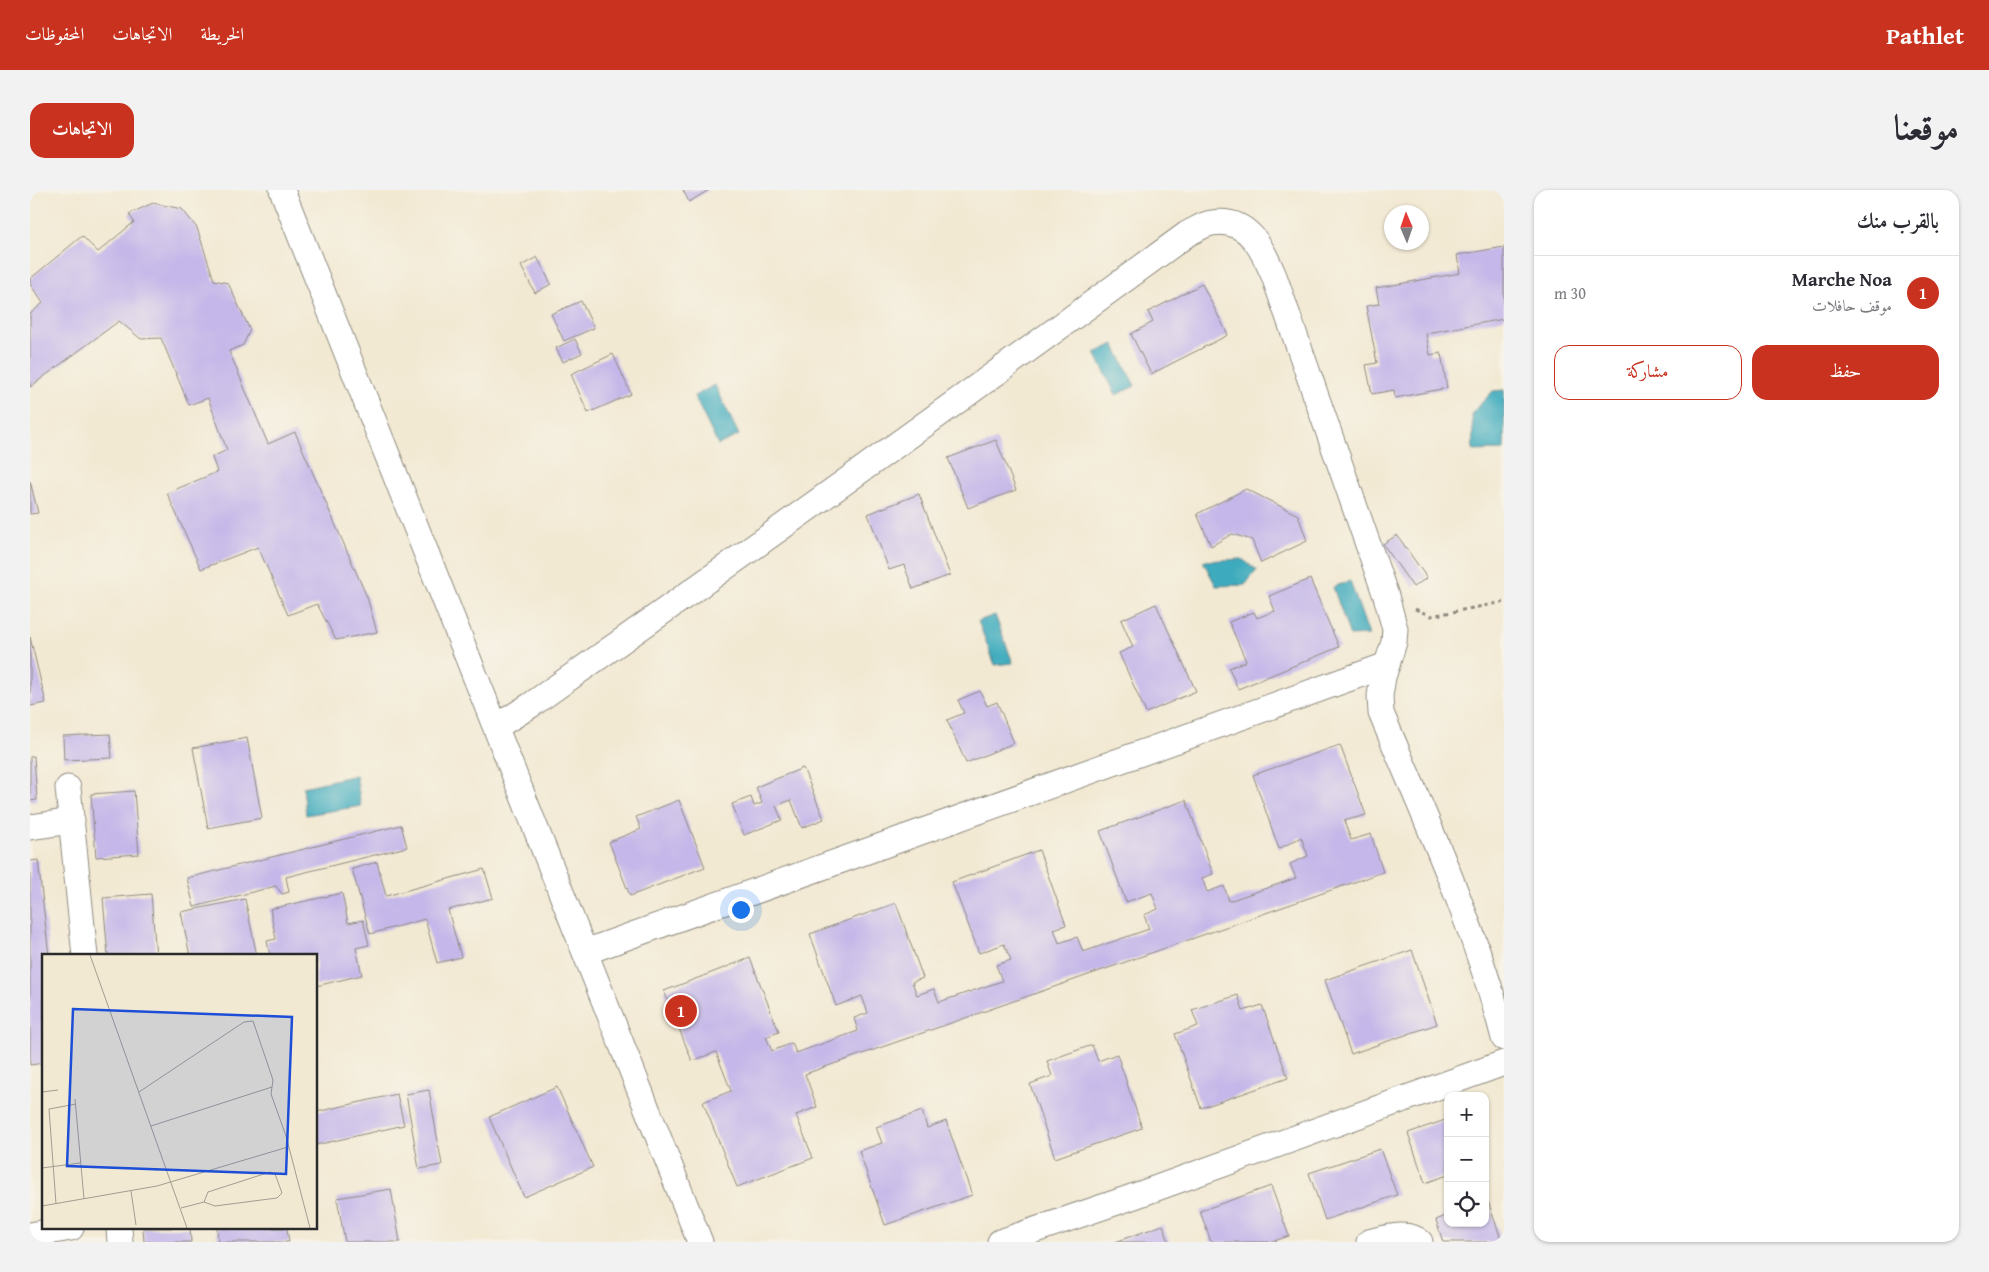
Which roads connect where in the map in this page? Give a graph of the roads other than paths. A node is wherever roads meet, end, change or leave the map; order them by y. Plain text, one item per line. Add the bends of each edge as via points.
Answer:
1 (282, 190) edge
2 (1387, 665) junction
3 (496, 727) junction
4 (68, 788) dead end
5 (72, 821) junction
6 (30, 827) edge
7 (585, 952) junction
8 (85, 954) edge
9 (1504, 1038) edge
10 (1504, 1063) edge
11 (59, 1230) edge
12 (30, 1235) edge
13 (700, 1242) edge
14 (1000, 1242) edge
15 (1370, 1242) edge
16 (1420, 1242) edge

1 - 3 street
2 - 3 street via 1395,628 1386,596 1263,248 1244,229 1226,222 1210,223 1187,234 784,527
2 - 7 street
2 - 9 street via 1380,696 1381,714 1465,916
3 - 7 street
4 - 5 street
5 - 6 street
5 - 8 street
7 - 13 street
10 - 14 street
11 - 12 street
15 - 16 street via 1406,1236

